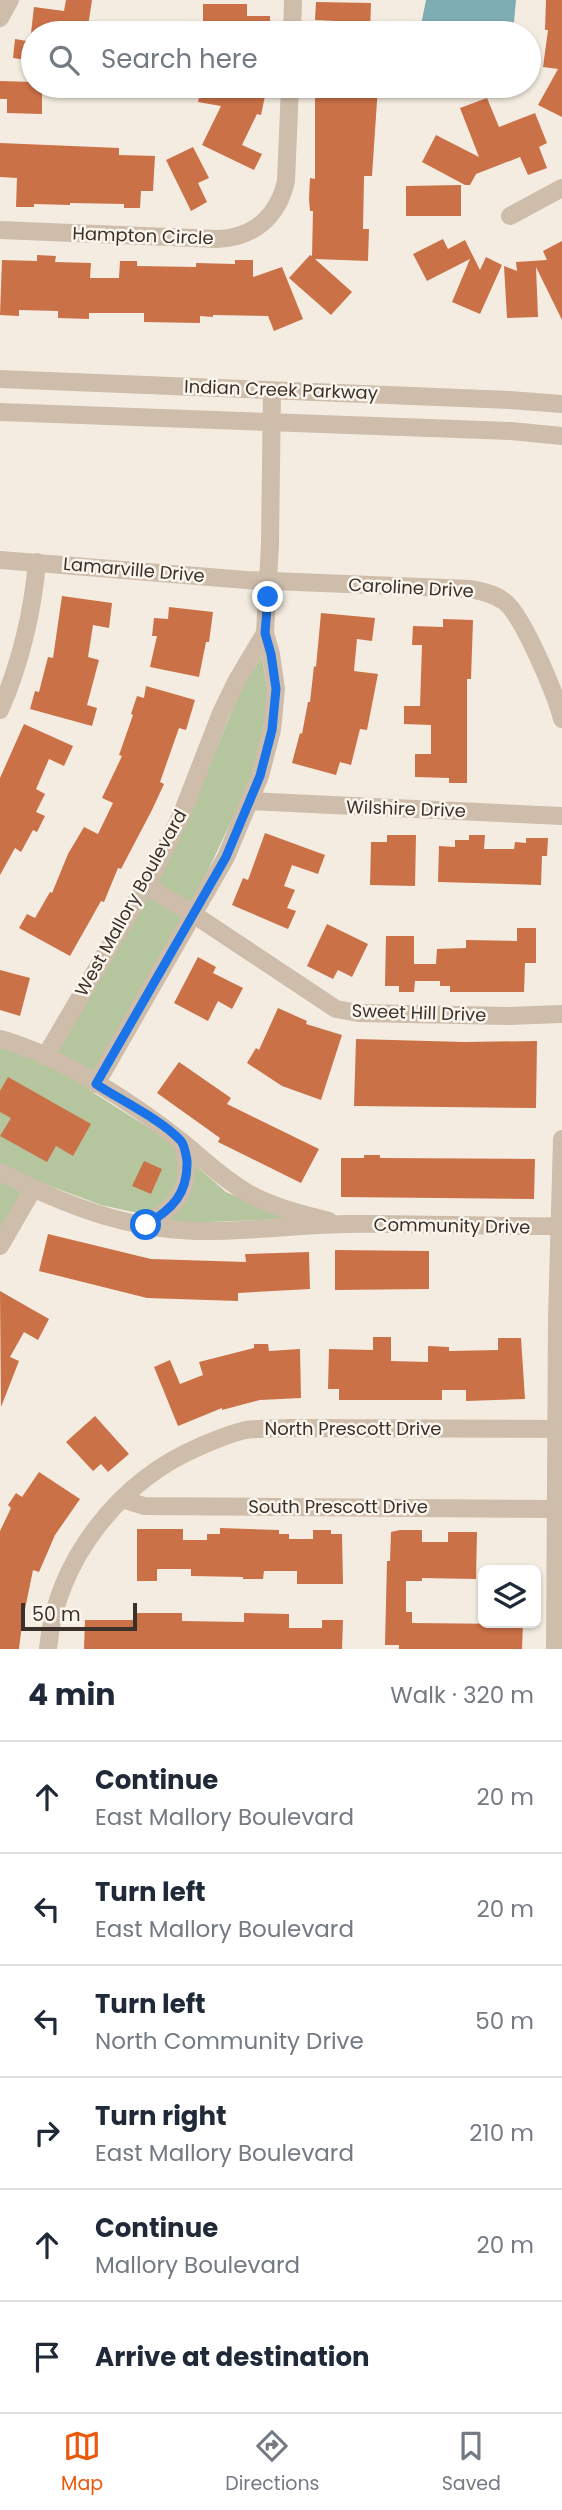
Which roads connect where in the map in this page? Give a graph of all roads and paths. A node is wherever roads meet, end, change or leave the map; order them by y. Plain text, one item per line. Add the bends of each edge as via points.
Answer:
1 (10, 0) edge
2 (293, 0) edge
3 (0, 19) edge
4 (292, 21) edge
5 (289, 98) edge
6 (562, 187) edge
7 (510, 216) dead end
8 (0, 230) edge
9 (0, 379) edge
10 (272, 390) junction
11 (562, 404) edge
12 (0, 412) edge
13 (272, 422) junction
14 (562, 436) edge
15 (0, 560) edge
16 (37, 562) junction
17 (268, 581) junction
18 (265, 633) junction
19 (0, 710) edge
20 (562, 719) edge
21 (250, 801) junction
22 (562, 816) edge
23 (145, 885) junction
24 (193, 914) junction
25 (562, 1014) edge
26 (0, 1039) edge
27 (45, 1057) junction
28 (96, 1084) junction
29 (562, 1139) edge
30 (183, 1143) junction
31 (0, 1172) edge
32 (33, 1189) junction
33 (342, 1224) junction
34 (146, 1225) junction
35 (561, 1226) edge
36 (0, 1247) edge
37 (559, 1429) edge
38 (559, 1488) edge
39 (122, 1499) junction
40 (555, 1509) junction
41 (48, 1649) edge
42 (555, 1649) edge

1 - 3 street
2 - 4 street
5 - 8 street, Hampton Circle via 284,192 273,213 251,232 217,240
6 - 7 street
9 - 10 street, Indian Creek Parkway
10 - 11 street, Indian Creek Parkway
10 - 13 street
12 - 13 street, Indian Creek Parkway
13 - 14 street, Indian Creek Parkway
13 - 17 street
15 - 16 street, Lamarville Drive
16 - 17 street, Lamarville Drive
16 - 19 street via 26,625
17 - 18 street
17 - 20 street, Caroline Drive via 488,592 507,603 519,620
18 - 21 street via 276,689 272,730
18 - 23 street, West Mallory Boulevard via 221,713 181,816
21 - 22 street, Wilshire Drive
21 - 24 street via 226,857
23 - 24 street, Sweet Hill Drive
23 - 27 street, West Mallory Boulevard
24 - 25 street, Sweet Hill Drive via 336,1009 358,1013
24 - 28 street
26 - 27 street
27 - 28 street
28 - 30 street
29 - 35 street
30 - 33 street via 248,1194
30 - 34 street via 185,1187 166,1213
31 - 32 street
32 - 34 street via 88,1212
32 - 36 street
33 - 34 street via 195,1231
33 - 35 street, Community Drive
35 - 37 street
37 - 38 street
37 - 39 street, North Prescott Drive via 245,1431 176,1457
38 - 40 street
39 - 40 street, South Prescott Drive via 144,1506
39 - 41 street, North Prescott Drive via 81,1550 62,1589
40 - 42 street

